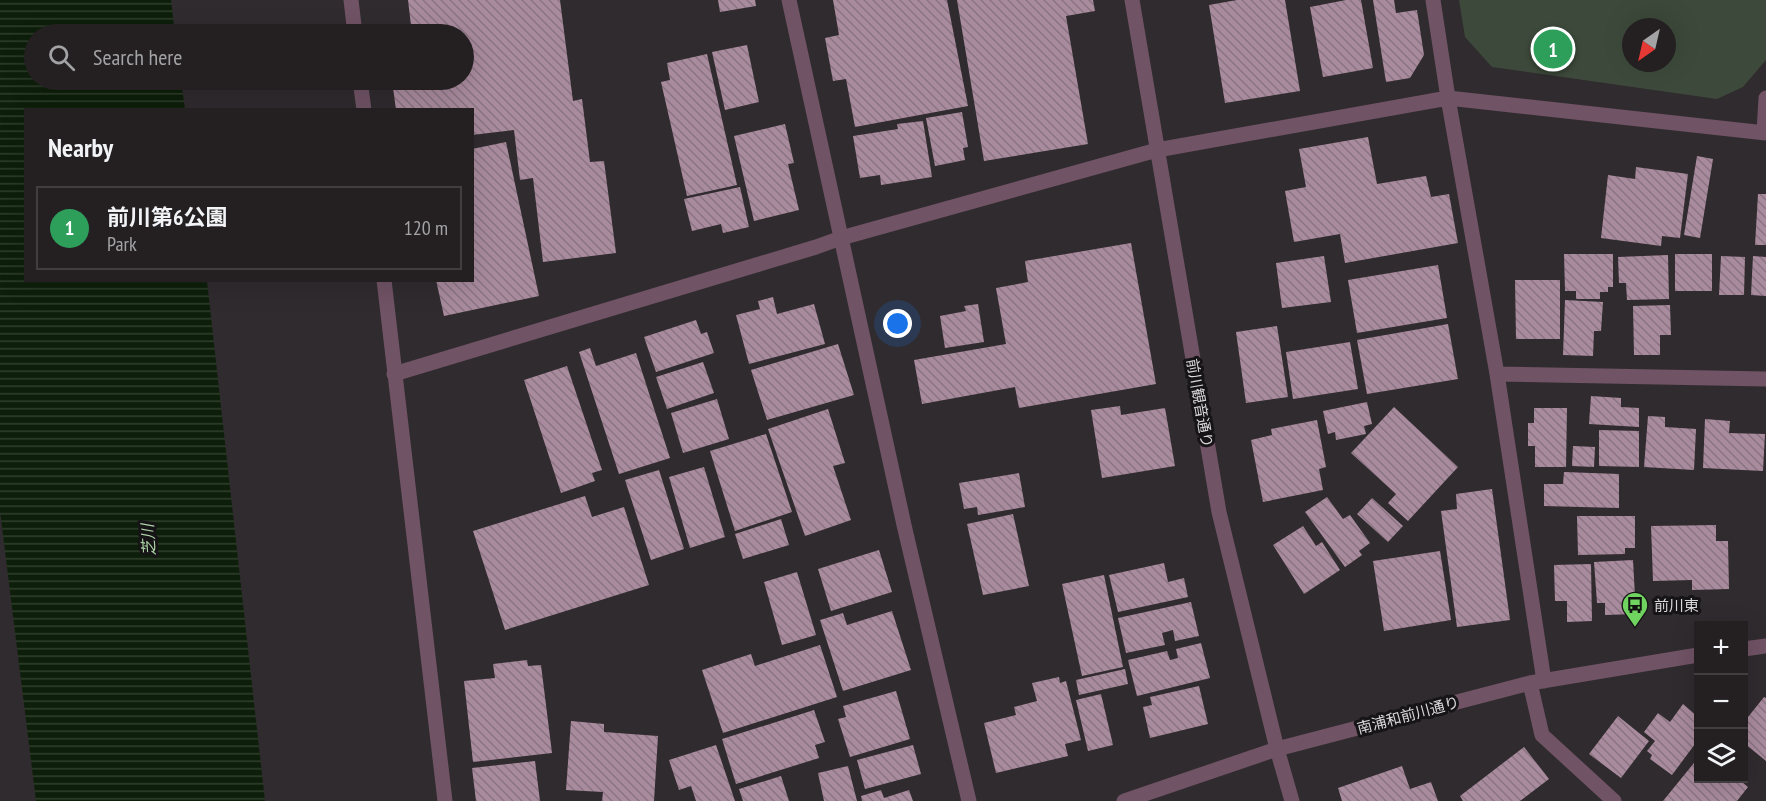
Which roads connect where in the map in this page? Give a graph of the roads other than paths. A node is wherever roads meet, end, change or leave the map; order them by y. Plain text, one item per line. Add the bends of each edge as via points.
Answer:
1 (351, 0) edge
2 (789, 0) edge
3 (1132, 0) edge
4 (1433, 0) edge
5 (354, 24) edge
6 (361, 90) edge
7 (1448, 98) junction
8 (1766, 98) edge
9 (364, 108) edge
10 (1765, 132) edge
11 (1157, 150) junction
12 (841, 238) junction
13 (384, 282) edge
14 (394, 374) junction
15 (1497, 374) junction
16 (1766, 379) edge
17 (1766, 646) edge
18 (1748, 648) edge
19 (1694, 656) edge
20 (1537, 682) junction
21 (1277, 749) junction
22 (445, 801) edge
23 (969, 801) edge
24 (1124, 801) edge
25 (1292, 801) edge
26 (1614, 801) edge

1 - 5 street
2 - 12 street
3 - 11 street, 前川観音通り
4 - 7 street
6 - 9 street
7 - 10 street
7 - 11 street
7 - 15 street
8 - 10 street
11 - 12 street
11 - 21 street, 前川観音通り via 1219,512
12 - 14 street
12 - 23 street
13 - 14 street
14 - 22 street
15 - 16 street
15 - 20 street
17 - 18 street
19 - 20 street, 南浦和前川通り
20 - 21 street, 南浦和前川通り
20 - 26 street via 1542,735
21 - 24 street, 南浦和前川通り
21 - 25 street, 前川観音通り

